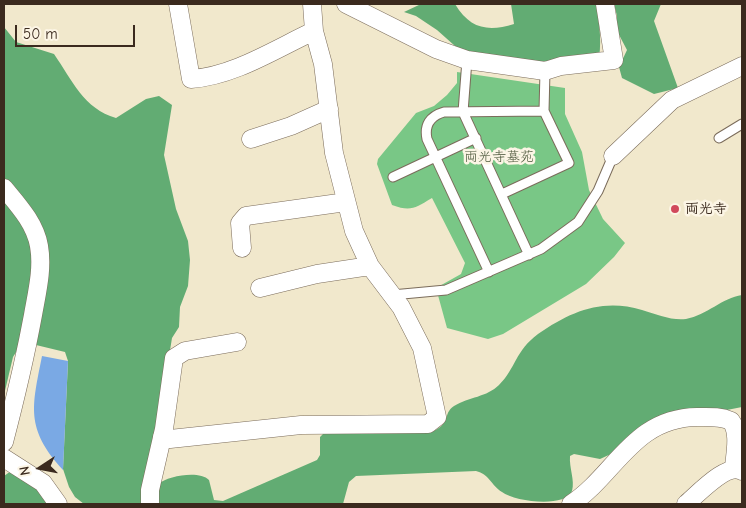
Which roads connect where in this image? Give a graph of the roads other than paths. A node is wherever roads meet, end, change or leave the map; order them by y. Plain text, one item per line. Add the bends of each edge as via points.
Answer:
1 (178, 4) edge
2 (312, 4) edge
3 (346, 4) edge
4 (605, 4) edge
5 (314, 31) junction
6 (467, 60) junction
7 (742, 66) edge
8 (545, 71) junction
9 (329, 109) junction
10 (544, 111) junction
11 (463, 112) junction
12 (742, 124) edge
13 (476, 138) junction
14 (720, 138) dead end
15 (252, 139) dead end
16 (613, 156) joint
17 (435, 157) junction
18 (393, 177) dead end
19 (4, 188) edge
20 (502, 194) junction
21 (346, 202) junction
22 (242, 248) dead end
23 (530, 254) junction
24 (370, 266) junction
25 (489, 272) junction
26 (260, 288) dead end
27 (392, 295) junction
28 (237, 342) dead end
29 (738, 423) edge
30 (162, 438) junction
31 (4, 442) edge
32 (4, 458) edge
33 (738, 469) edge
34 (58, 504) edge
35 (150, 504) edge
36 (571, 504) edge
37 (686, 504) edge

1 - 5 street via 191,79 210,78
2 - 5 street
3 - 6 street via 436,49
4 - 8 street via 614,60
5 - 9 street
6 - 8 street
6 - 11 lane
7 - 16 street via 672,100
8 - 10 lane
9 - 15 street
9 - 21 street via 334,153
10 - 11 lane
10 - 20 lane via 569,163
11 - 13 lane
11 - 17 lane via 436,114 427,124 427,139
12 - 14 lane
13 - 17 lane
13 - 20 lane
16 - 23 lane via 598,191 578,222
17 - 18 lane
17 - 25 lane
19 - 31 street via 33,228 41,263 22,370
20 - 23 lane
21 - 22 street via 246,216 240,223
21 - 24 street via 354,231
23 - 25 lane
24 - 26 street via 317,274
24 - 27 street
25 - 27 lane via 446,290
27 - 30 street via 422,348 437,417 428,424 301,425 170,440
28 - 30 street via 184,351 174,358
29 - 33 street
29 - 36 street via 708,417 660,425 632,443 589,490
30 - 35 street via 150,490
32 - 34 street via 43,483
33 - 37 street via 725,472

